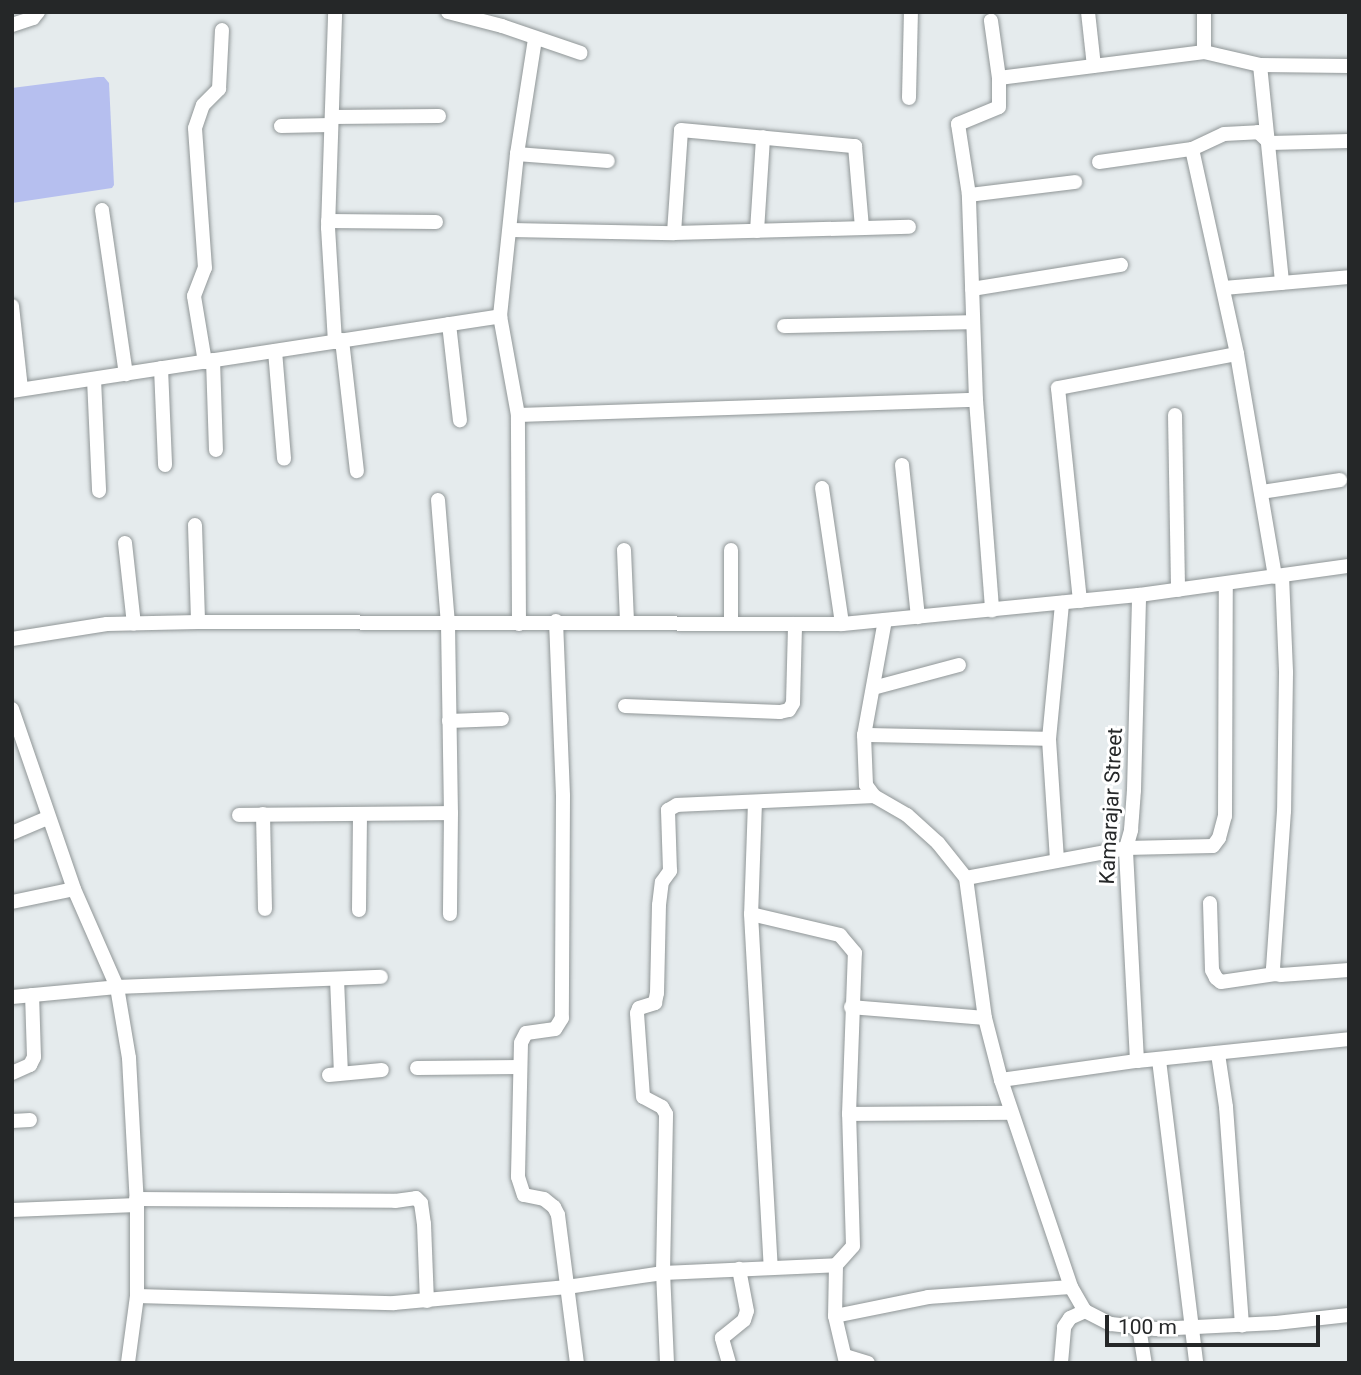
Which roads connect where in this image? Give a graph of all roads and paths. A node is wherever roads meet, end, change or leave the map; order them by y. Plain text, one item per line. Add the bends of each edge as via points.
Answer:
1 (38, 12) edge
2 (335, 12) edge
3 (448, 12) edge
4 (911, 12) edge
5 (1088, 12) edge
6 (1204, 12) edge
7 (502, 19) edge
8 (990, 21) dead end
9 (12, 25) edge
10 (222, 30) dead end
11 (535, 39) junction
12 (581, 52) dead end
13 (1204, 52) junction
14 (1260, 65) junction
15 (1094, 66) junction
16 (1349, 66) edge
17 (999, 78) junction
18 (909, 98) dead end
19 (439, 116) dead end
20 (331, 121) junction
21 (281, 126) dead end
22 (763, 137) junction
23 (1349, 141) edge
24 (1270, 143) junction
25 (1192, 149) junction
26 (517, 155) junction
27 (608, 162) dead end
28 (1099, 162) dead end
29 (1075, 182) dead end
30 (970, 195) junction
31 (102, 210) dead end
32 (328, 221) junction
33 (436, 222) dead end
34 (909, 227) dead end
35 (862, 228) junction
36 (511, 230) junction
37 (757, 231) junction
38 (674, 233) junction
39 (1121, 265) dead end
40 (1349, 277) edge
41 (1282, 283) junction
42 (1223, 288) junction
43 (972, 289) junction
44 (12, 306) edge
45 (500, 316) junction
46 (973, 322) junction
47 (449, 324) junction
48 (784, 326) dead end
49 (338, 341) junction
50 (275, 351) junction
51 (1237, 354) junction
52 (209, 361) junction
53 (161, 368) junction
54 (126, 374) junction
55 (94, 379) junction
56 (17, 390) edge
57 (976, 400) junction
58 (518, 415) junction
59 (1175, 415) dead end
60 (460, 420) dead end
61 (216, 450) dead end
62 (284, 459) dead end
63 (164, 465) dead end
64 (902, 466) dead end
65 (357, 471) dead end
66 (1340, 480) dead end
67 (822, 488) dead end
68 (99, 491) dead end
69 (1261, 492) junction
70 (438, 500) dead end
71 (195, 525) dead end
72 (125, 542) dead end
73 (624, 550) dead end
74 (731, 550) dead end
75 (1349, 566) edge
76 (1279, 577) junction
77 (1226, 584) junction
78 (1178, 590) junction
79 (1139, 595) junction
80 (1080, 601) junction
81 (1062, 603) junction
82 (992, 610) junction
83 (918, 617) junction
84 (885, 620) junction
85 (556, 621) junction
86 (198, 622) junction
87 (627, 623) junction
88 (134, 624) junction
89 (448, 624) junction
90 (519, 624) junction
91 (731, 624) junction
92 (795, 624) junction
93 (842, 624) junction
94 (12, 639) edge
95 (959, 666) dead end
96 (873, 688) junction
97 (625, 706) dead end
98 (12, 709) edge
99 (502, 719) dead end
100 (450, 721) junction
101 (864, 735) junction
102 (1049, 739) junction
103 (874, 796) junction
104 (755, 802) junction
105 (452, 813) junction
106 (263, 814) junction
107 (360, 814) junction
108 (239, 815) dead end
109 (48, 818) junction
110 (12, 834) edge
111 (1126, 848) junction
112 (1057, 860) junction
113 (966, 878) junction
114 (74, 889) junction
115 (12, 902) edge
116 (1210, 903) dead end
117 (265, 909) dead end
118 (359, 910) dead end
119 (450, 914) dead end
120 (751, 914) junction
121 (1349, 970) edge
122 (1275, 974) junction
123 (381, 977) dead end
124 (337, 979) junction
125 (117, 988) junction
126 (33, 995) junction
127 (12, 997) edge
128 (851, 1007) junction
129 (985, 1018) junction
130 (1349, 1039) edge
131 (1218, 1054) junction
132 (1159, 1060) junction
133 (1137, 1061) junction
134 (520, 1067) junction
135 (417, 1068) dead end
136 (382, 1070) dead end
137 (12, 1073) edge
138 (1001, 1080) junction
139 (1011, 1113) junction
140 (849, 1114) junction
141 (12, 1121) edge
142 (30, 1121) dead end
143 (137, 1202) junction
144 (12, 1210) edge
145 (836, 1265) junction
146 (771, 1267) junction
147 (739, 1269) junction
148 (663, 1273) junction
149 (567, 1287) junction
150 (1071, 1287) junction
151 (136, 1296) junction
152 (427, 1301) junction
153 (1085, 1311) junction
154 (1349, 1315) edge
155 (835, 1316) junction
156 (1242, 1325) junction
157 (1139, 1327) junction
158 (1190, 1328) junction
159 (846, 1359) edge
160 (128, 1363) edge
161 (577, 1363) edge
162 (667, 1363) edge
163 (729, 1363) edge
164 (868, 1363) edge
165 (1061, 1363) edge
166 (1145, 1363) edge
167 (1196, 1363) edge

1 - 9 street
2 - 20 street
3 - 7 street
4 - 18 street
5 - 15 street
6 - 13 street
7 - 11 street
8 - 17 street
10 - 52 street via 219,89 203,105 195,128 205,268 194,296
11 - 12 street
11 - 26 street
13 - 14 street
13 - 15 street
14 - 16 street
14 - 24 street
15 - 17 street
17 - 30 street via 999,107 958,124
19 - 20 street
20 - 21 street
20 - 32 street
22 - 35 street via 855,145
22 - 37 street
22 - 38 street via 681,130
23 - 24 street
24 - 25 street via 1258,132 1224,134
24 - 41 street
25 - 28 street
25 - 42 street
26 - 27 street
26 - 36 street
29 - 30 street
30 - 43 street
31 - 54 street
32 - 33 street
32 - 49 street
34 - 35 street
35 - 37 street
36 - 38 street
36 - 45 street
37 - 38 street
39 - 43 street
40 - 41 street
41 - 42 street
42 - 51 street
43 - 46 street
44 - 56 street
45 - 47 street
45 - 58 street
46 - 48 street
46 - 57 street
47 - 49 street
47 - 60 street
49 - 50 street
49 - 65 street
50 - 52 street
50 - 62 street
51 - 69 street
51 - 80 street via 1058,388
52 - 53 street
52 - 61 street
53 - 54 street
53 - 63 street
54 - 55 street
55 - 56 street
55 - 68 street
57 - 58 street
57 - 82 street
58 - 90 street
59 - 78 street
64 - 83 street
66 - 69 street
67 - 93 street
69 - 76 street
70 - 89 street
71 - 86 street
72 - 88 street
73 - 87 street
74 - 91 street
75 - 76 street
76 - 77 street
76 - 122 street via 1286,673
77 - 78 street
77 - 111 street via 1225,816 1219,838 1213,846
78 - 79 street
79 - 80 street
79 - 111 street, Kamarajar Street via 1134,790
80 - 81 street
81 - 82 street
81 - 102 street
82 - 83 street
83 - 84 street
84 - 93 street
84 - 96 street
85 - 87 street
85 - 90 street
85 - 134 street via 564,796 562,1018 555,1029 526,1033
86 - 88 street
86 - 89 street
87 - 91 street
88 - 94 street
89 - 90 street
89 - 100 street
91 - 92 street
92 - 93 street
92 - 97 street via 793,703 789,710
95 - 96 street
96 - 101 street
98 - 109 street
99 - 100 street
100 - 105 street
101 - 102 street
101 - 103 street via 866,785
102 - 112 street
103 - 104 street
103 - 113 street via 907,815
104 - 120 street
104 - 148 street via 677,805 668,810 670,871 662,883 659,905 657,993 655,1003 639,1007 637,1013 643,1097 663,1107 666,1114
105 - 107 street
105 - 119 street
106 - 107 street
106 - 108 street
106 - 117 street
107 - 118 street
109 - 110 street
109 - 114 street
111 - 112 street
111 - 133 street, Kamarajar Street
112 - 113 street
113 - 129 street
114 - 115 street
114 - 125 street
116 - 122 street via 1216,978 1222,982
120 - 128 street via 839,935 855,953
120 - 146 street
121 - 122 street
123 - 124 street
124 - 125 street
124 - 136 street via 335,1074
125 - 126 street
125 - 143 street via 129,1058
126 - 127 street
126 - 137 street via 34,1057 30,1065
128 - 129 street
128 - 140 street
129 - 138 street
130 - 131 street
131 - 132 street
131 - 156 street
132 - 133 street
132 - 158 street
133 - 138 street
134 - 135 street
134 - 149 street via 518,1177 524,1195 544,1199 554,1207
138 - 139 street
139 - 140 street
139 - 150 street
140 - 145 street via 853,1246
141 - 142 street
143 - 144 street
143 - 151 street
143 - 152 street via 416,1198 424,1224
145 - 146 street
145 - 155 street
146 - 147 street
147 - 148 street
147 - 163 street via 747,1311 744,1320 722,1338
148 - 149 street
148 - 162 street
149 - 152 street
149 - 161 street
150 - 153 street
150 - 155 street via 928,1297
151 - 152 street
151 - 160 street
153 - 157 street via 1111,1324
153 - 165 street via 1063,1327
154 - 156 street
155 - 159 street
156 - 158 street
157 - 158 street
157 - 166 street
158 - 167 street
159 - 164 street

